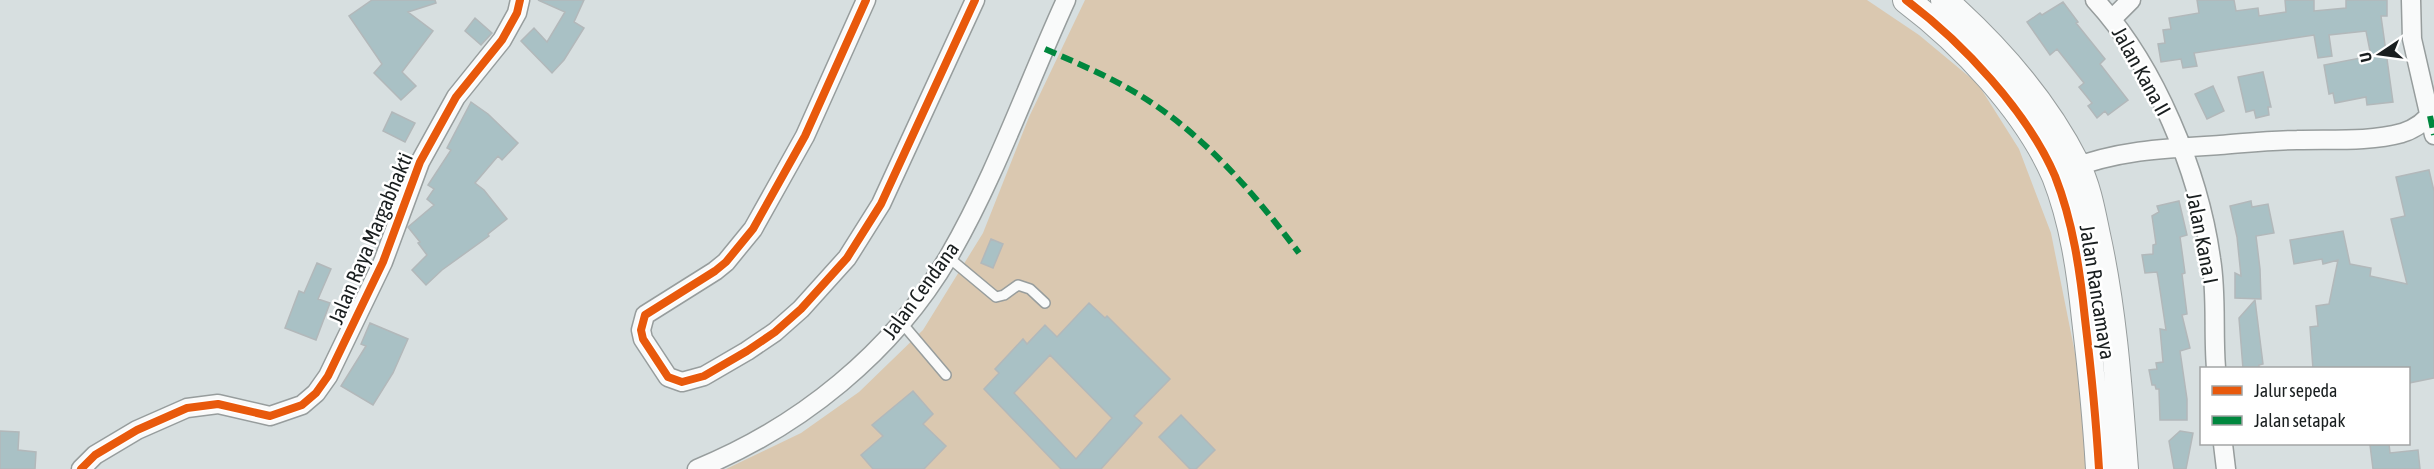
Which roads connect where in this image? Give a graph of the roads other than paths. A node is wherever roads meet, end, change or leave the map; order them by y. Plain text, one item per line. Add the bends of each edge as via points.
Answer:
1 (520, 0) edge
2 (866, 0) edge
3 (975, 0) edge
4 (1066, 0) edge
5 (1905, 0) edge
6 (1944, 0) edge
7 (2095, 0) edge
8 (2131, 0) edge
9 (2411, 0) edge
10 (2112, 18) junction
11 (2432, 113) edge
12 (2434, 135) edge
13 (2180, 146) junction
14 (2066, 170) junction
15 (948, 257) junction
16 (1045, 303) dead end
17 (902, 322) junction
18 (2114, 327) junction
19 (2087, 332) junction
20 (2216, 367) edge
21 (946, 375) dead end
22 (2223, 445) edge
23 (81, 469) edge
24 (697, 469) edge
25 (2099, 469) edge
26 (2125, 469) edge
27 (2226, 469) edge

1 - 23 street, Jalan Raya Margabhakti via 502,40 456,97 420,162 383,262 323,386 302,405 270,416 218,404 176,411 94,455
2 - 3 street via 805,136 753,229 715,271 645,315 643,339 674,380 682,382 704,376 775,332 847,258 881,204
4 - 15 street, Jalan Cendana
5 - 14 street, Jalan Rancamaya via 1953,39 1989,77 2023,123
6 - 14 street, Jalan Rancamaya via 1985,38 2030,91
7 - 10 street, Jalan Kana II
8 - 10 street
9 - 11 street via 2412,39
10 - 13 street, Jalan Kana II via 2156,90
11 - 12 street
11 - 13 street via 2406,131 2381,136
13 - 14 street via 2116,155
13 - 20 street, Jalan Kana I via 2212,260
14 - 18 street, Jalan Rancamaya via 2087,190
14 - 19 street, Jalan Rancamaya via 2067,213
15 - 16 lane via 996,297 1018,285 1030,289
15 - 17 street, Jalan Cendana
17 - 21 lane
17 - 24 street, Jalan Cendana via 844,380 815,402 743,448
18 - 19 street
18 - 26 street, Jalan Rancamaya
19 - 25 street, Jalan Rancamaya
22 - 27 street

